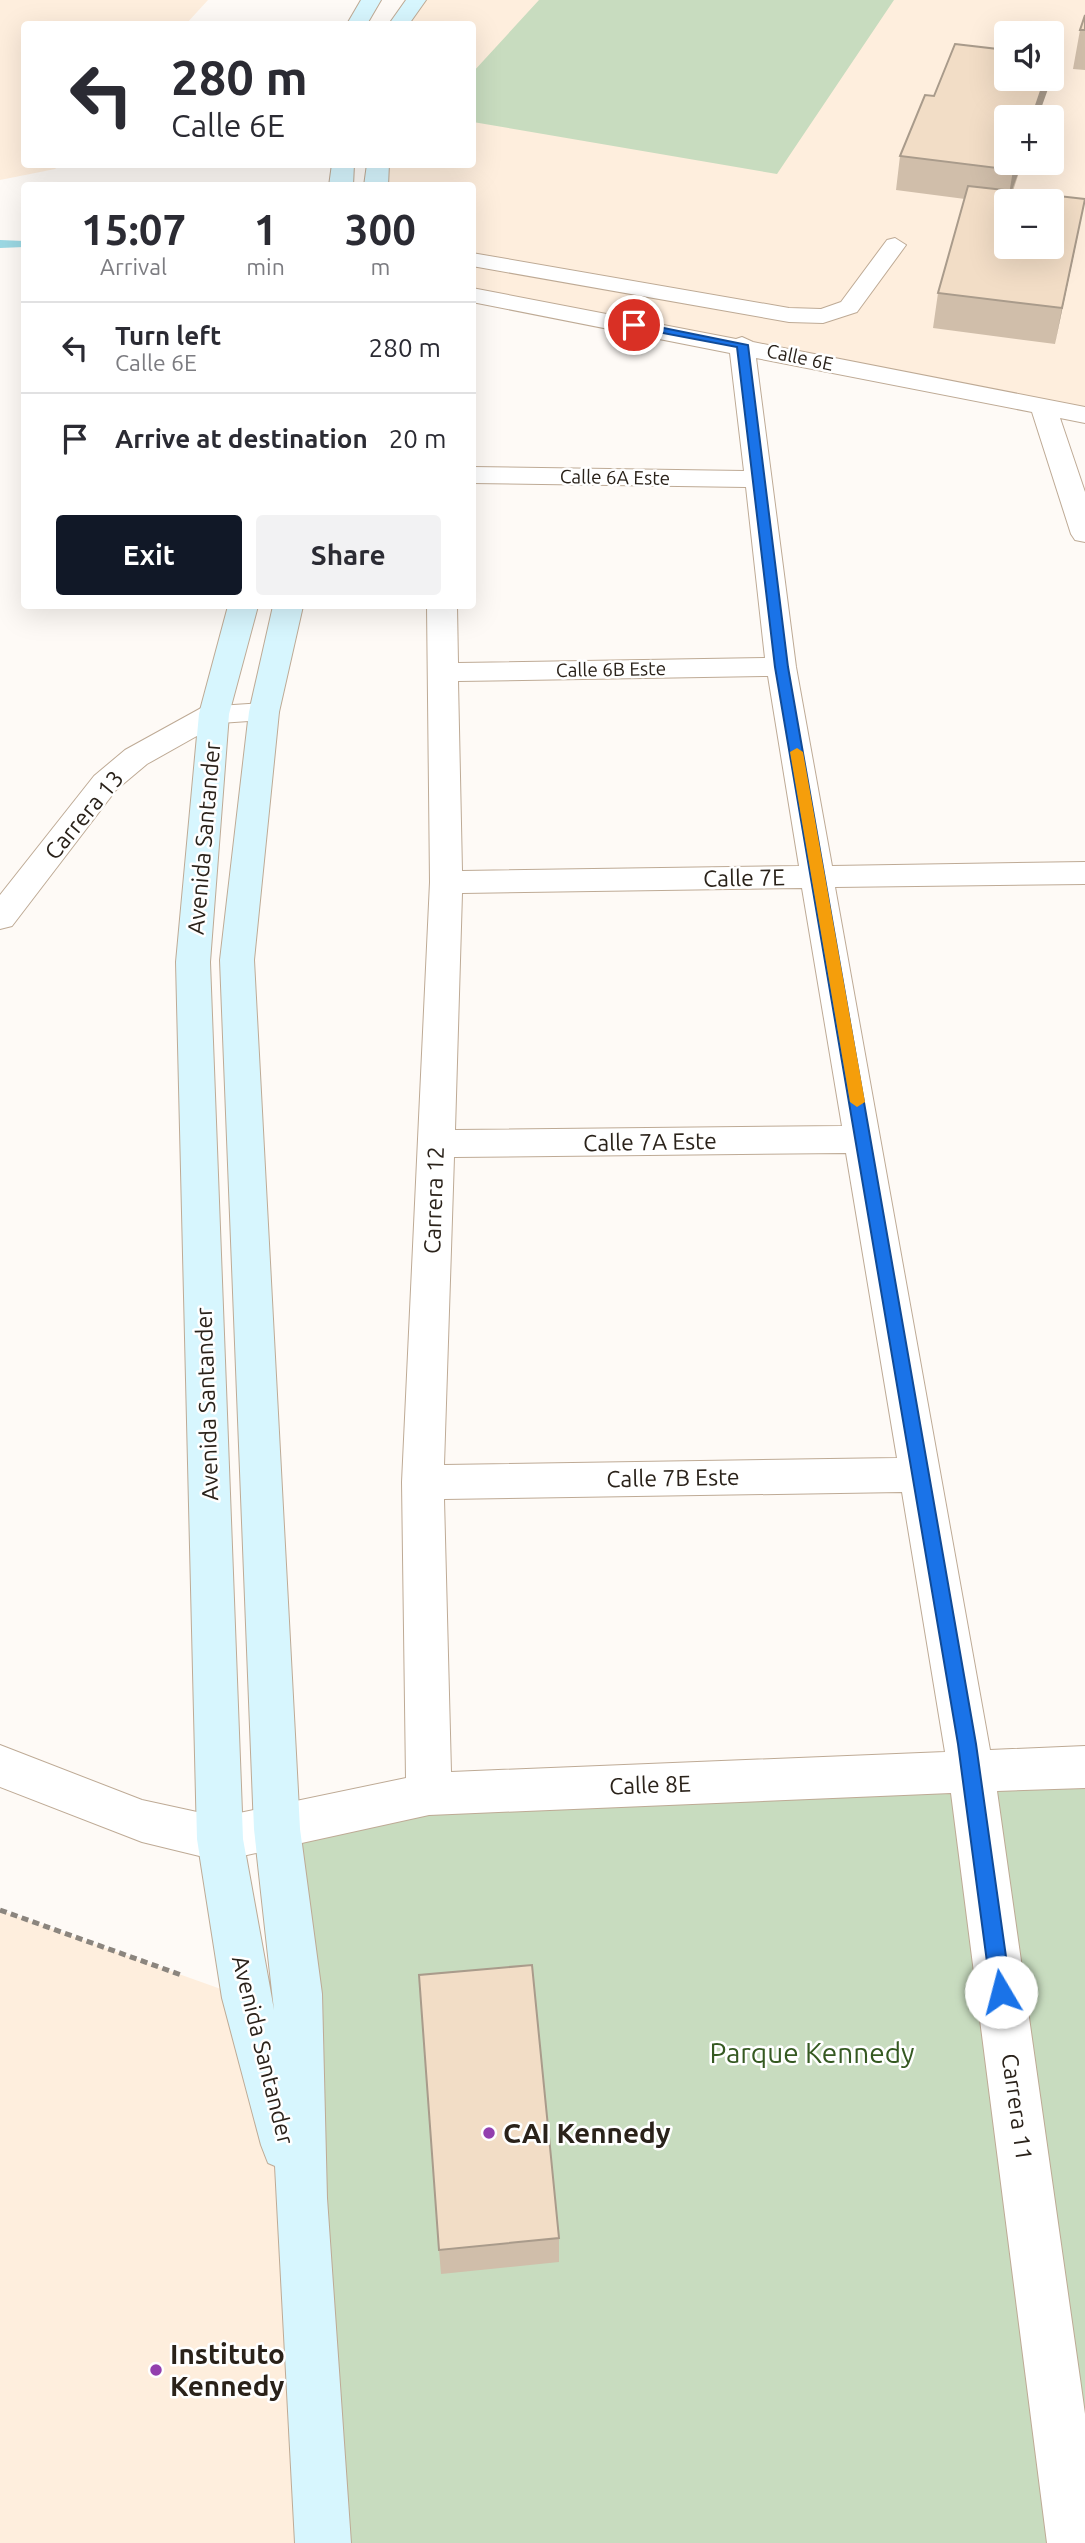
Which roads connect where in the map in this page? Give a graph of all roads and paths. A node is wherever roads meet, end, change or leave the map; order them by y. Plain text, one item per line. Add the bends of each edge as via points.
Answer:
1 (371, 0) edge
2 (416, 0) edge
3 (359, 21) edge
4 (400, 21) edge
5 (895, 245) dead end
6 (476, 260) edge
7 (476, 296) edge
8 (742, 345) junction
9 (1043, 407) junction
10 (1085, 415) edge
11 (476, 475) edge
12 (757, 479) junction
13 (1085, 534) edge
14 (242, 609) edge
15 (287, 609) edge
16 (442, 609) edge
17 (782, 667) junction
18 (441, 672) junction
19 (264, 712) junction
20 (215, 714) junction
21 (1085, 873) edge
22 (819, 877) junction
23 (446, 882) junction
24 (0, 918) edge
25 (864, 1139) junction
26 (436, 1144) junction
27 (922, 1475) junction
28 (424, 1482) junction
29 (0, 1766) edge
30 (1085, 1767) edge
31 (971, 1771) junction
32 (429, 1794) junction
33 (277, 1829) junction
34 (220, 1839) junction
35 (0, 1910) edge
36 (246, 1998) junction
37 (301, 2197) junction
38 (323, 2543) edge
39 (1075, 2543) edge

1 - 3 street
2 - 4 street
5 - 6 lane via 849,307 823,316 789,315
7 - 8 street, Calle 6E
8 - 9 street, Calle 6E
8 - 12 street, Carrera 11
9 - 10 street, Calle 6E
9 - 13 street
11 - 12 street, Calle 6A Este
12 - 17 street, Carrera 11
14 - 20 street, Avenida Santander
15 - 19 street, Avenida Santander
16 - 18 street, Carrera 12
17 - 18 street, Calle 6B Este
17 - 22 street, Carrera 11
18 - 23 street, Carrera 12
19 - 20 street, Carrera 13
19 - 33 street, Avenida Santander via 237,960
20 - 24 street, Carrera 13 via 136,757 105,783
20 - 34 street, Avenida Santander via 193,962
21 - 22 street, Calle 7E
22 - 23 street, Calle 7E
22 - 25 street, Carrera 11
23 - 26 street, Carrera 12
25 - 26 street, Calle 7A Este
25 - 27 street, Carrera 11
26 - 28 street, Carrera 12
27 - 28 street, Calle 7B Este
27 - 31 street, Carrera 11
28 - 32 street, Carrera 12
29 - 34 street via 142,1821
30 - 31 street, Calle 8E
31 - 32 street, Calle 8E
31 - 39 street, Carrera 11
32 - 33 street, Calle 8E
33 - 34 street, Calle 8E
33 - 37 street, Avenida Santander via 298,1994
34 - 36 street, Avenida Santander
35 - 36 path
36 - 37 street, Avenida Santander
37 - 38 street, Avenida Santander

